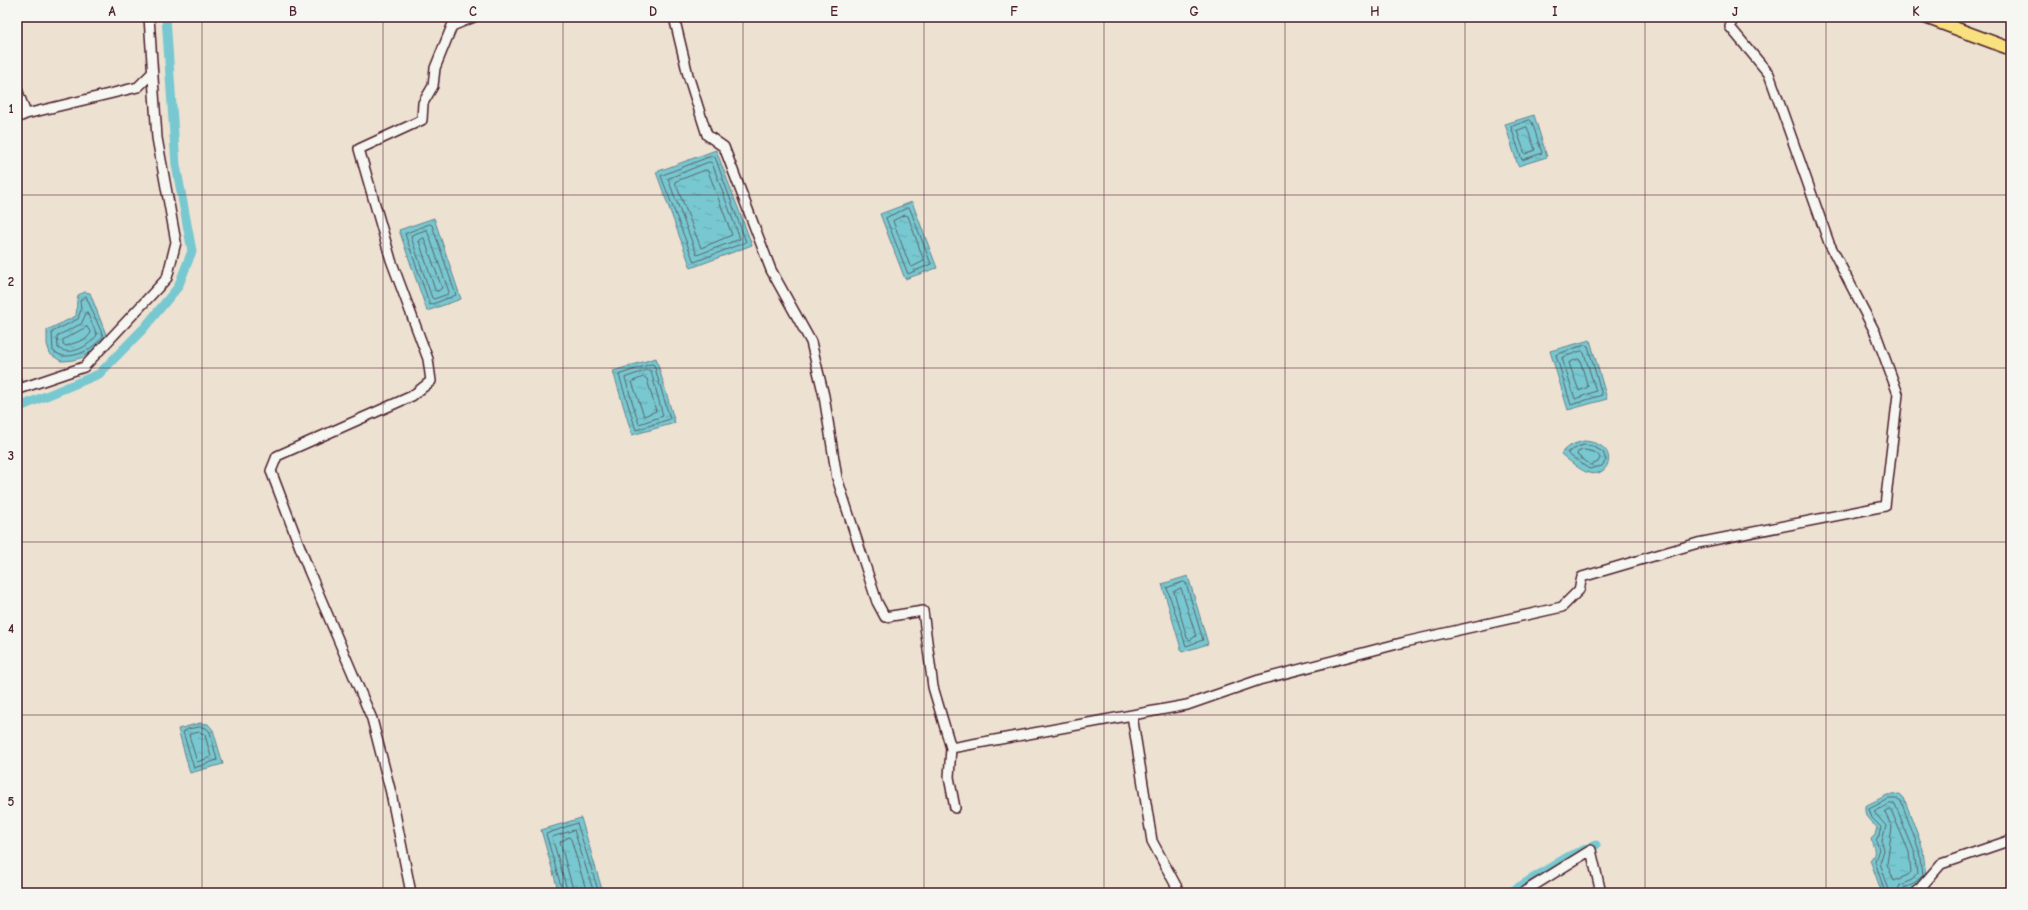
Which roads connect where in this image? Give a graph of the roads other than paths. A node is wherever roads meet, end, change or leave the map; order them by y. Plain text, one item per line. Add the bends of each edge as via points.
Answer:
1 (148, 17) edge
2 (474, 17) edge
3 (674, 17) edge
4 (1733, 17) edge
5 (1925, 17) edge
6 (2011, 49) edge
7 (152, 73) junction
8 (17, 89) edge
9 (26, 114) junction
10 (17, 118) edge
11 (17, 383) edge
12 (1132, 715) junction
13 (951, 748) junction
14 (955, 808) dead end
15 (2011, 840) edge
16 (411, 893) edge
17 (1180, 893) edge
18 (1522, 893) edge
19 (1601, 893) edge
20 (1916, 893) edge

1 - 7 street
2 - 16 street via 452,26 435,68 433,86 423,103 422,120 359,149 391,260 428,360 431,381 412,396 277,456 271,471 312,578 372,719 391,793
3 - 13 street via 688,76 707,134 724,147 771,270 811,342 824,396 837,478 877,602 886,618 923,611 933,687
4 - 12 street via 1730,26 1770,74 1829,243 1876,334 1898,394 1885,506 1698,543 1582,577 1579,590 1562,608 1405,642 1259,680 1187,705
5 - 6 main road
7 - 9 street via 138,87
7 - 11 street via 157,138 176,242 167,278 84,366 19,389
8 - 9 street
9 - 10 street
12 - 13 street
12 - 17 street via 1152,841
13 - 14 street via 949,778
15 - 20 street via 1941,864
18 - 19 street via 1591,850

